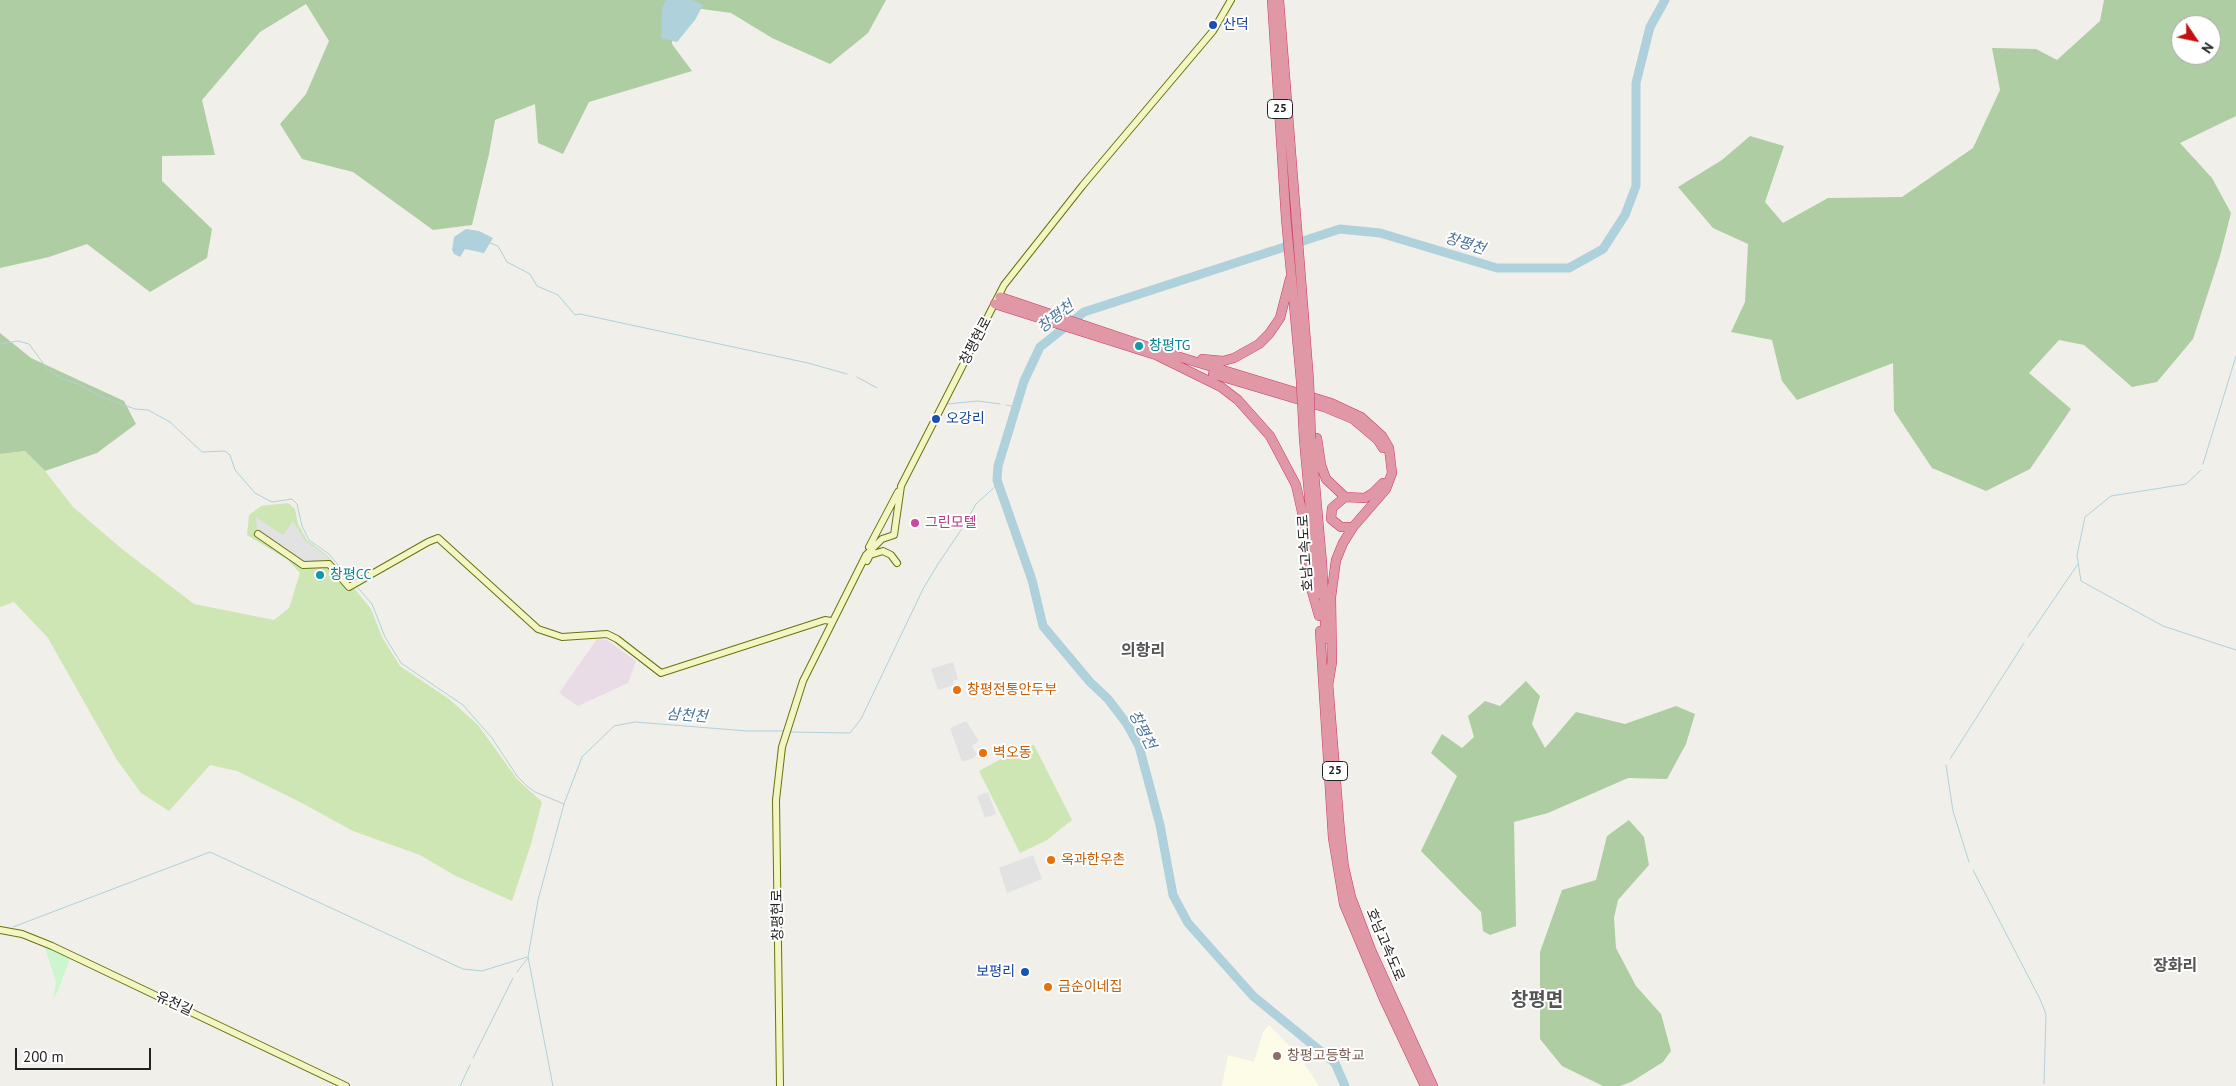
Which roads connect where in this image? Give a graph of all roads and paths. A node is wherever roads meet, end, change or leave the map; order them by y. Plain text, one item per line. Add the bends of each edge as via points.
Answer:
1 (1232, 0) edge
2 (1272, 0) edge
3 (1279, 0) edge
4 (1291, 216) junction
5 (1296, 269) junction
6 (998, 300) junction
7 (1159, 353) junction
8 (1305, 381) junction
9 (1311, 439) junction
10 (901, 486) junction
11 (1345, 497) junction
12 (1353, 526) junction
13 (258, 534) dead end
14 (866, 554) junction
15 (898, 563) dead end
16 (848, 586) junction
17 (1319, 616) junction
18 (831, 622) junction
19 (1328, 686) junction
20 (0, 930) edge
21 (346, 1086) edge
22 (780, 1086) edge
23 (1424, 1086) edge
24 (1433, 1086) edge

1 - 6 main road, 창평현로 via 1213,31 1014,272
2 - 4 highway, 호남고속도로 / 25
3 - 4 highway, 호남고속도로 / 25
4 - 5 highway, 호남고속도로 / 25
5 - 7 highway via 1280,318 1269,334 1247,352 1223,361
5 - 8 highway, 호남고속도로 / 25
6 - 7 highway via 1113,334
6 - 7 highway via 1042,320
6 - 10 main road, 창평현로
7 - 11 highway via 1352,419 1378,440 1384,451 1386,474 1382,485 1365,498
7 - 12 highway via 1330,403 1361,417 1374,428 1389,448 1392,474 1386,488
7 - 17 highway via 1222,388 1256,418 1270,436 1296,485 1307,534 1311,588
8 - 9 highway, 호남고속도로 / 25, bridge
8 - 9 highway, 25, bridge
9 - 11 highway via 1326,479
9 - 17 highway, 호남고속도로 / 25
9 - 19 highway, 호남고속도로 / 25
10 - 14 main road
10 - 14 main road, 창평현로 via 894,535 882,539
11 - 12 highway via 1332,508 1331,519 1341,527
12 - 19 highway via 1342,543 1333,580 1332,662
13 - 18 main road via 303,564 328,564 350,587 438,538 538,629 562,637 602,633 611,636 661,673 825,620
14 - 16 main road, 창평현로
15 - 16 main road via 883,551 876,552 870,555 858,577
16 - 18 main road, 창평현로
17 - 23 highway, 호남고속도로 / 25 via 1333,838 1344,904
18 - 22 main road, 창평현로 via 803,681 790,718 783,744 776,800
19 - 24 highway, 호남고속도로 / 25 via 1341,841 1351,897 1371,950
20 - 21 main road, 유천길 via 18,932 52,946

